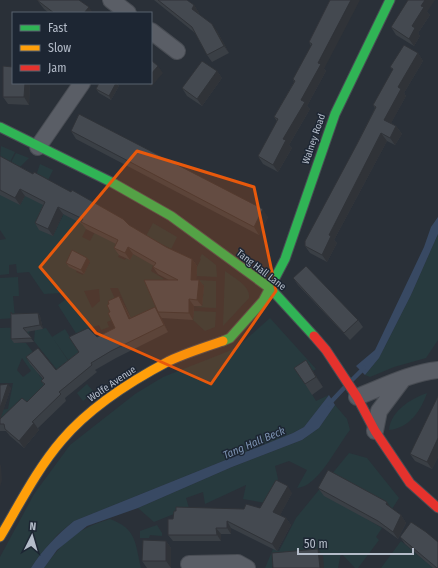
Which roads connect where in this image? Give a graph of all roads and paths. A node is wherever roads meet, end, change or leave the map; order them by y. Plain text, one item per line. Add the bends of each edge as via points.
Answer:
1 (111, 0) edge
2 (390, 0) edge
3 (127, 12) edge
4 (152, 32) edge
5 (177, 51) dead end
6 (81, 84) edge
7 (0, 127) edge
8 (38, 147) junction
9 (271, 289) junction
10 (438, 370) edge
11 (403, 379) junction
12 (357, 397) junction
13 (375, 431) junction
14 (438, 508) edge
15 (0, 537) edge
16 (199, 565) edge
17 (247, 568) edge

1 - 3 street
2 - 9 street, Walney Road via 334,114 285,259
4 - 5 street
6 - 8 street
7 - 8 street, Tang Hall Lane
8 - 9 street, Tang Hall Lane via 113,183 171,216
9 - 12 street, Tang Hall Lane via 326,350
9 - 15 street, Wolfe Avenue via 230,338 170,361 128,385 86,416 62,440 42,467
10 - 11 street
11 - 12 street
11 - 13 street via 379,411
12 - 13 street, Tang Hall Lane
13 - 14 street, Tang Hall Lane via 410,483
16 - 17 street via 238,563

